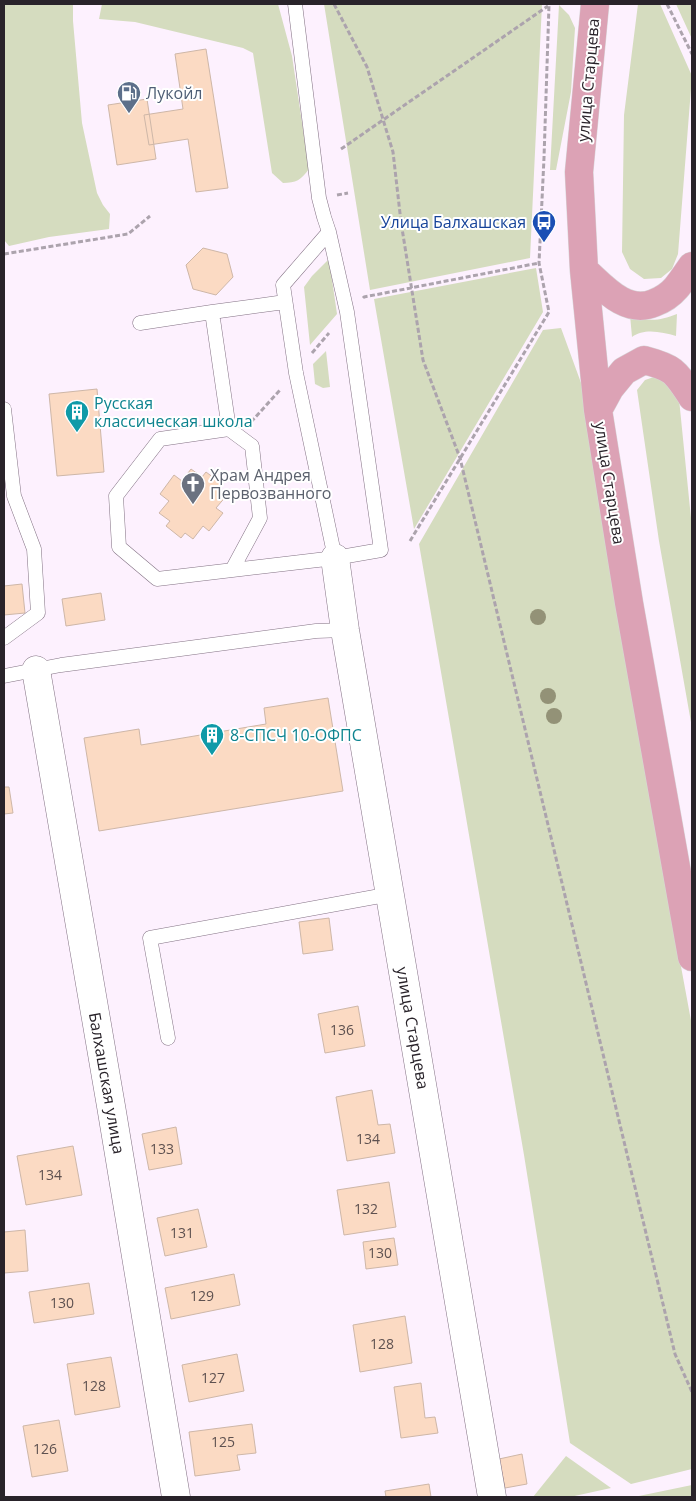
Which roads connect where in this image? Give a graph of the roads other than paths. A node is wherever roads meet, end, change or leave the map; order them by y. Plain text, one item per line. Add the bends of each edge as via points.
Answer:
1 (296, 4) edge
2 (595, 4) edge
3 (329, 232) junction
4 (692, 266) edge
5 (584, 270) junction
6 (285, 302) junction
7 (212, 312) junction
8 (140, 323) dead end
9 (692, 397) edge
10 (4, 409) edge
11 (598, 410) junction
12 (234, 432) junction
13 (335, 558) junction
14 (232, 570) junction
15 (345, 630) junction
16 (4, 638) edge
17 (36, 670) junction
18 (4, 676) edge
19 (391, 894) junction
20 (692, 957) edge
21 (168, 1038) dead end
22 (176, 1497) edge
23 (492, 1497) edge

1 - 3 lane via 319,198
2 - 5 main road, улица Старцева via 579,172
3 - 6 lane via 283,285
3 - 13 lane via 347,312 381,550
4 - 5 main road via 675,289 662,300 645,307 625,303
5 - 11 main road, улица Старцева
6 - 7 lane
6 - 13 lane via 296,372
7 - 8 lane
7 - 12 lane
9 - 11 main road via 678,375 666,365 644,360 624,371
10 - 16 lane via 14,496 34,549 38,613
11 - 20 main road, улица Старцева
12 - 14 lane via 252,446 260,518
12 - 14 lane via 160,439 116,496 119,548 157,579
13 - 14 lane
13 - 15 street, улица Старцева
15 - 17 lane via 316,631
15 - 19 street, улица Старцева
17 - 18 lane
17 - 22 street, Балхашская улица
19 - 21 lane via 150,938
19 - 23 street, улица Старцева

